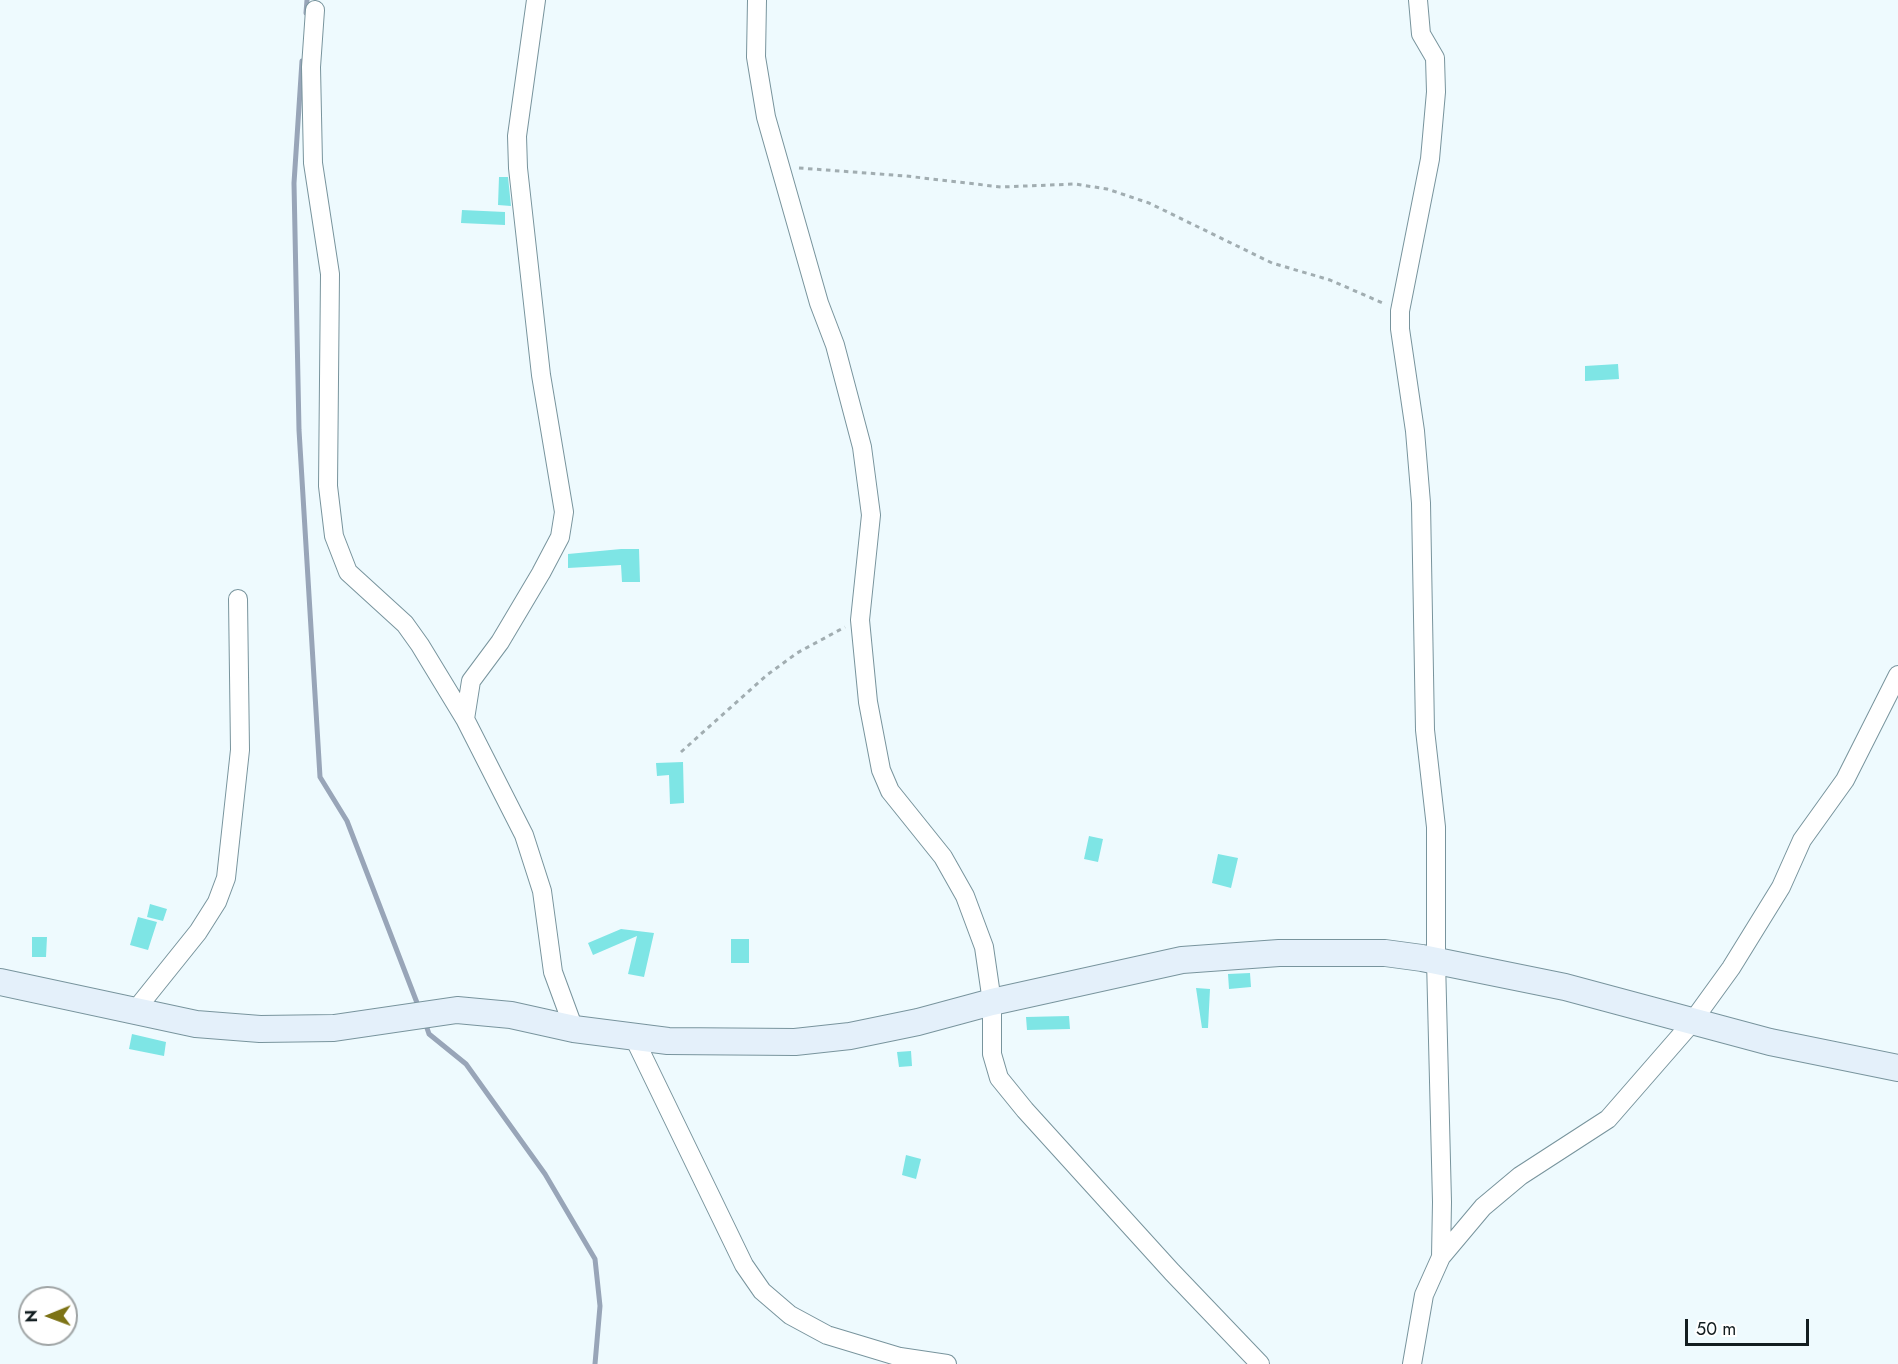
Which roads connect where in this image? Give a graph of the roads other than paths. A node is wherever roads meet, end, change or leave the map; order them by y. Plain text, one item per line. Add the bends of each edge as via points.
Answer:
1 (537, 0) edge
2 (757, 0) edge
3 (1418, 0) edge
4 (315, 10) dead end
5 (238, 598) dead end
6 (1898, 675) edge
7 (465, 719) junction
8 (1436, 960) junction
9 (0, 982) edge
10 (992, 1002) junction
11 (133, 1012) junction
12 (1692, 1021) junction
13 (574, 1029) junction
14 (634, 1038) junction
15 (1898, 1068) edge
16 (1441, 1257) junction
17 (947, 1364) edge
18 (1260, 1364) edge
19 (1413, 1364) edge

1 - 7 street via 517,136 518,168 541,375 564,512 560,537 541,573 471,681
2 - 10 street via 756,57 766,117 862,447 871,515 861,620 868,702 881,770 890,791 957,878 984,947
3 - 8 street via 1421,34 1435,58 1436,92 1430,159 1400,311 1421,503 1425,730 1436,827
4 - 7 street via 310,67 313,163 330,274 328,486 334,536 348,572 405,624
5 - 11 street via 240,750 226,878 217,902 198,932
6 - 12 street via 1845,780 1802,840 1781,887 1731,968
7 - 13 street via 531,854 542,891 553,972
8 - 10 street via 1386,953 1182,960
8 - 12 street via 1565,987
8 - 16 street
9 - 11 street
10 - 14 street via 918,1022 820,1040
10 - 18 street via 992,1054 999,1078
11 - 13 street via 196,1024 300,1030 470,1010 511,1014
12 - 15 street via 1770,1042
12 - 16 street via 1608,1119 1520,1176 1483,1208
13 - 14 street
14 - 17 street via 744,1265 762,1291 790,1315 827,1335 900,1357
16 - 19 street via 1424,1295

